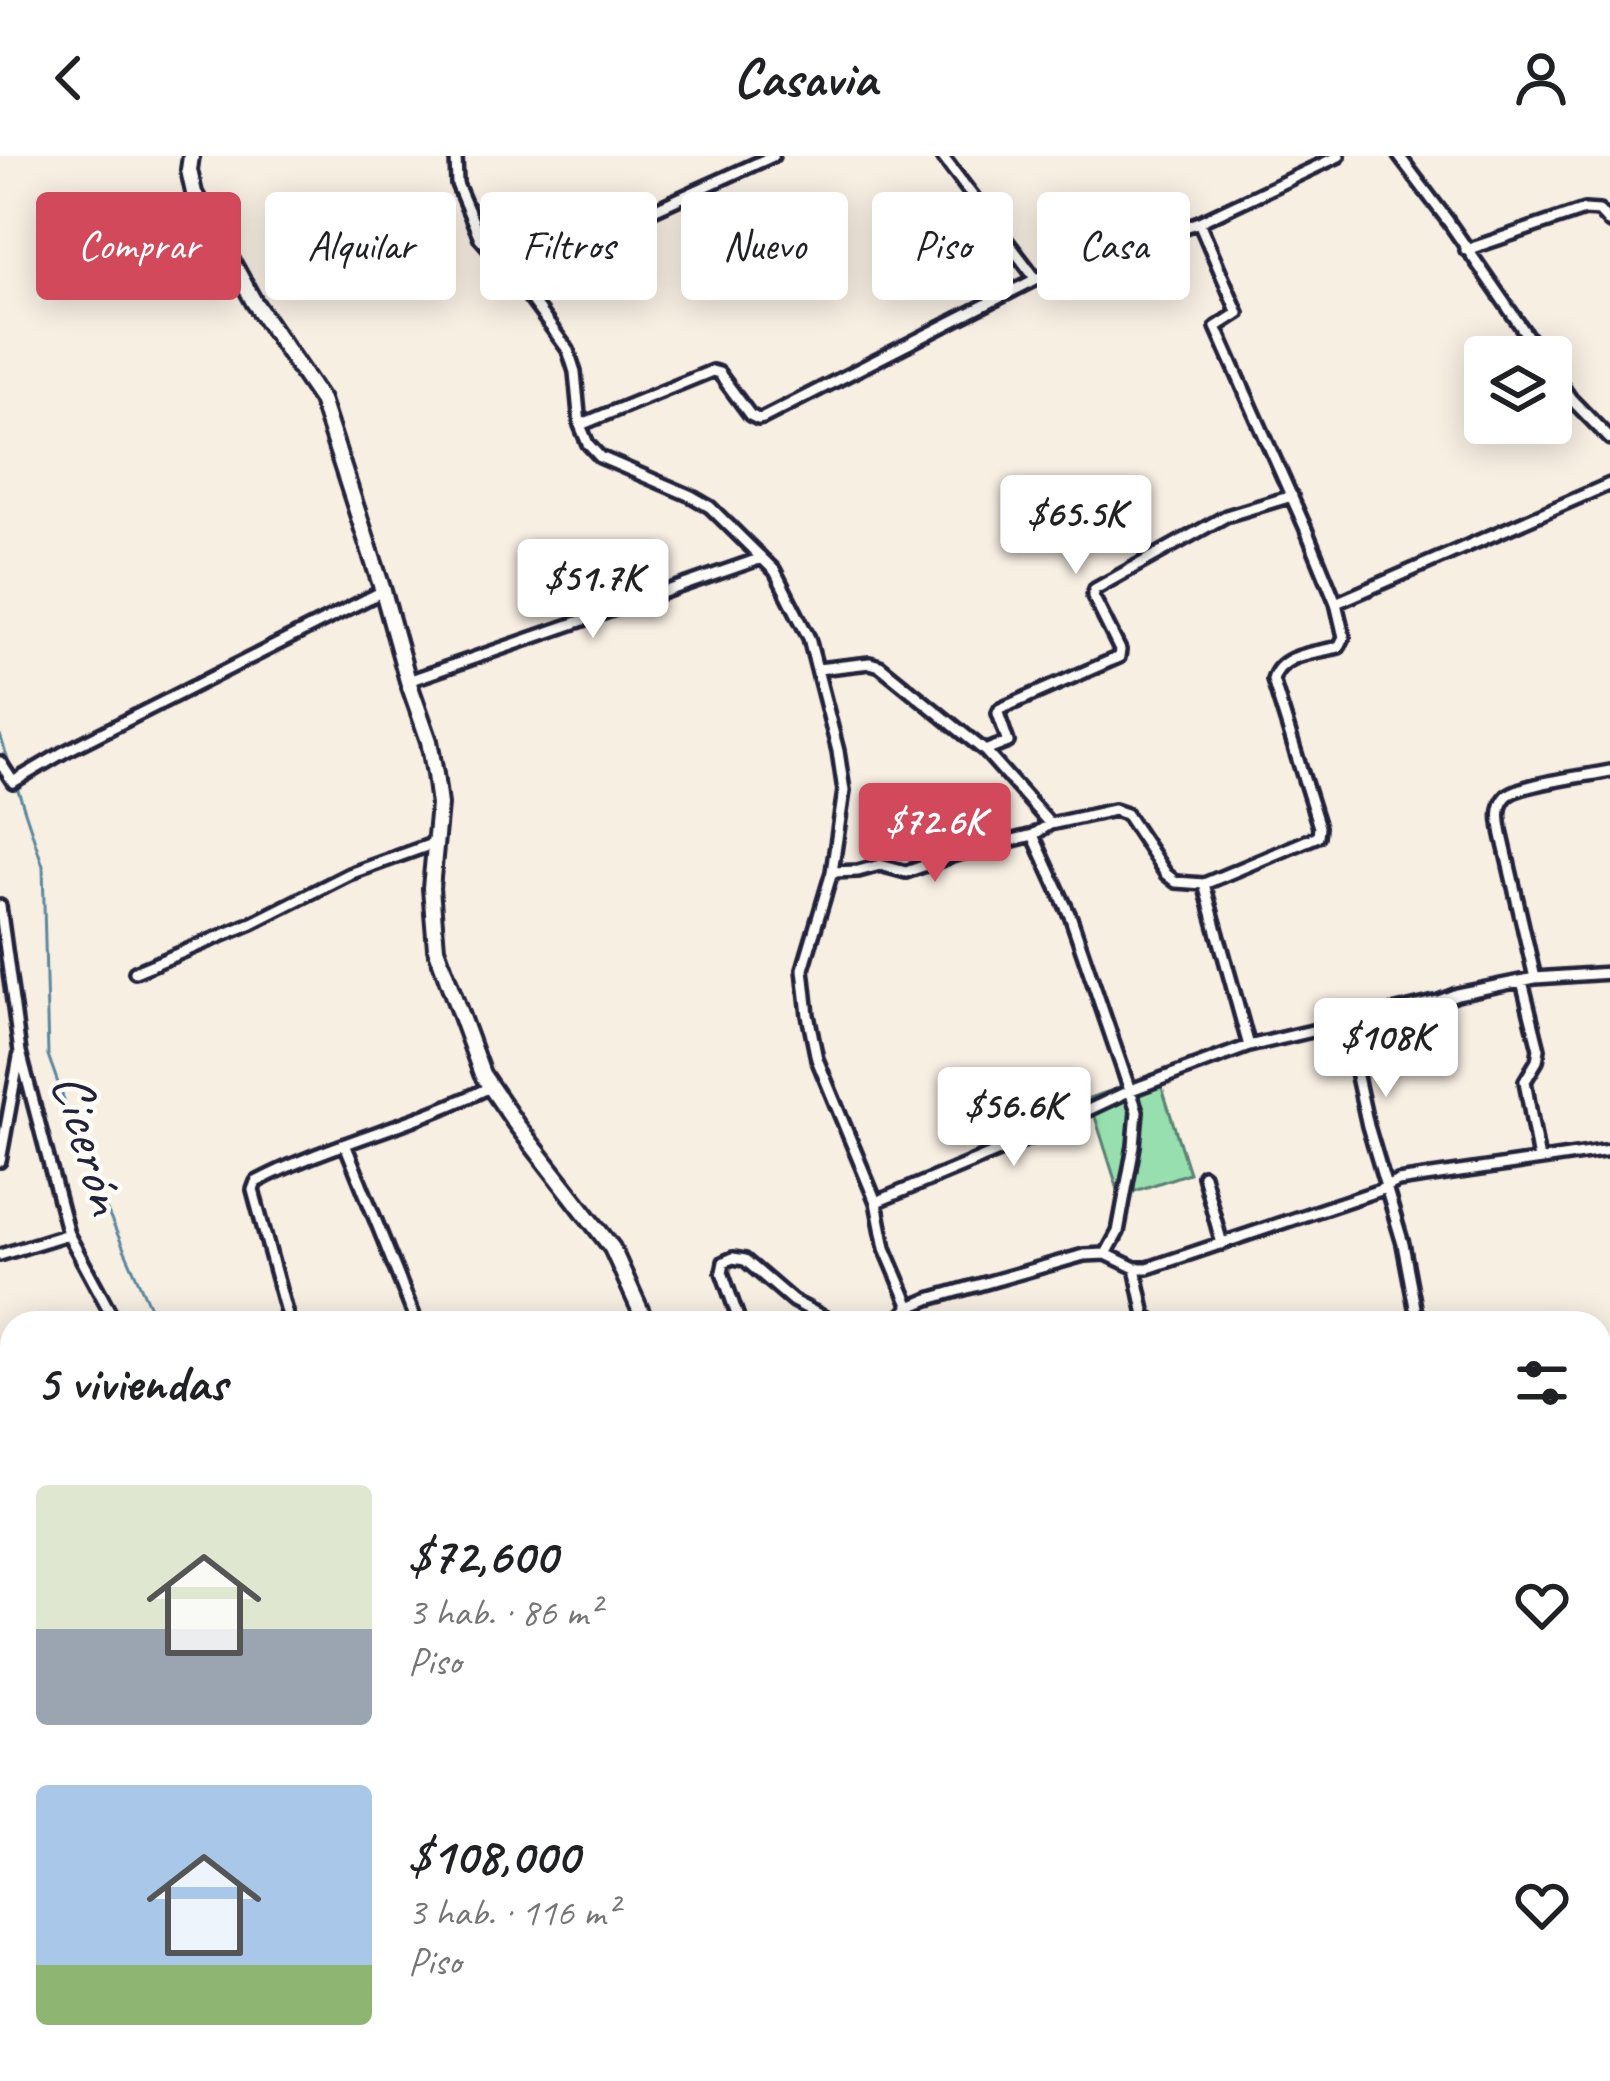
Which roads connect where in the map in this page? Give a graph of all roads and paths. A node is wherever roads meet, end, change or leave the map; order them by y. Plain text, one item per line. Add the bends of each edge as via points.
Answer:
1 (191, 156) edge
2 (456, 156) edge
3 (773, 156) edge
4 (942, 156) edge
5 (1340, 156) edge
6 (1399, 156) edge
7 (657, 208) edge
8 (1199, 221) junction
9 (1610, 223) edge
10 (480, 238) edge
11 (1466, 250) junction
12 (1036, 279) junction
13 (531, 300) edge
14 (1526, 336) edge
15 (1572, 400) edge
16 (580, 425) junction
17 (1610, 439) edge
18 (1610, 484) edge
19 (1292, 496) junction
20 (762, 558) junction
21 (383, 591) junction
22 (1336, 603) junction
23 (818, 669) junction
24 (408, 681) junction
25 (985, 751) junction
26 (0, 762) edge
27 (1610, 771) edge
28 (1050, 824) junction
29 (1034, 835) junction
30 (435, 843) junction
31 (832, 872) junction
32 (1204, 884) junction
33 (0, 906) edge
34 (135, 972) dead end
35 (1610, 974) edge
36 (1535, 978) junction
37 (1522, 982) junction
38 (1345, 1022) junction
39 (1249, 1046) junction
40 (20, 1052) junction
41 (490, 1087) junction
42 (1131, 1090) junction
43 (345, 1144) junction
44 (1610, 1150) edge
45 (1539, 1160) junction
46 (0, 1161) edge
47 (1204, 1175) dead end
48 (1385, 1187) junction
49 (876, 1202) junction
50 (68, 1234) junction
51 (1222, 1244) junction
52 (1106, 1254) junction
53 (0, 1255) edge
54 (1136, 1268) junction
55 (910, 1307) junction
56 (110, 1311) edge
57 (287, 1311) edge
58 (412, 1311) edge
59 (640, 1311) edge
60 (736, 1311) edge
61 (813, 1311) edge
62 (906, 1311) edge
63 (911, 1311) edge
64 (1144, 1311) edge
65 (1416, 1311) edge

1 - 21 main road via 194,194 321,400
2 - 10 street
3 - 7 street
4 - 12 street
5 - 8 street
6 - 11 street
8 - 12 street
8 - 19 street via 1238,313 1216,327
9 - 11 street via 1584,210
11 - 14 street
12 - 16 street via 763,418 750,415 712,370
13 - 16 street via 568,350
15 - 17 street
16 - 20 street via 600,457 710,507
18 - 22 street
19 - 22 street
19 - 25 street via 1226,516 1095,589 1119,657 1000,709 1008,742
20 - 23 street via 786,590
20 - 24 street
21 - 24 main road
21 - 26 street via 13,782
22 - 32 street via 1341,645 1285,662 1273,680 1318,836
23 - 25 street via 880,666
23 - 31 street via 844,790
24 - 30 main road via 435,775
25 - 28 street
27 - 36 street via 1524,788 1502,802 1502,835
28 - 29 street
28 - 32 street via 1119,810 1169,879
29 - 31 street via 906,872
29 - 42 street
30 - 34 street
30 - 41 main road via 436,948
31 - 49 street via 803,969 808,1016 817,1060
32 - 39 street
33 - 40 street, Cicerón
35 - 36 street
36 - 37 street
37 - 38 street
37 - 45 street via 1539,1049 1526,1081
38 - 39 street
38 - 48 street
39 - 42 street
40 - 46 street
40 - 50 street, Cicerón
41 - 43 street
41 - 59 main road via 611,1247
42 - 49 street
42 - 52 street via 1134,1146 1118,1232
43 - 57 street via 261,1179 253,1190
43 - 58 street
44 - 45 street
45 - 48 street
47 - 51 street
48 - 51 street
48 - 65 street
49 - 55 street
50 - 53 street
50 - 56 street, Cicerón
51 - 54 street
52 - 54 street
52 - 55 street
54 - 64 street
55 - 62 street
55 - 63 street
60 - 61 street via 722,1272 733,1258

